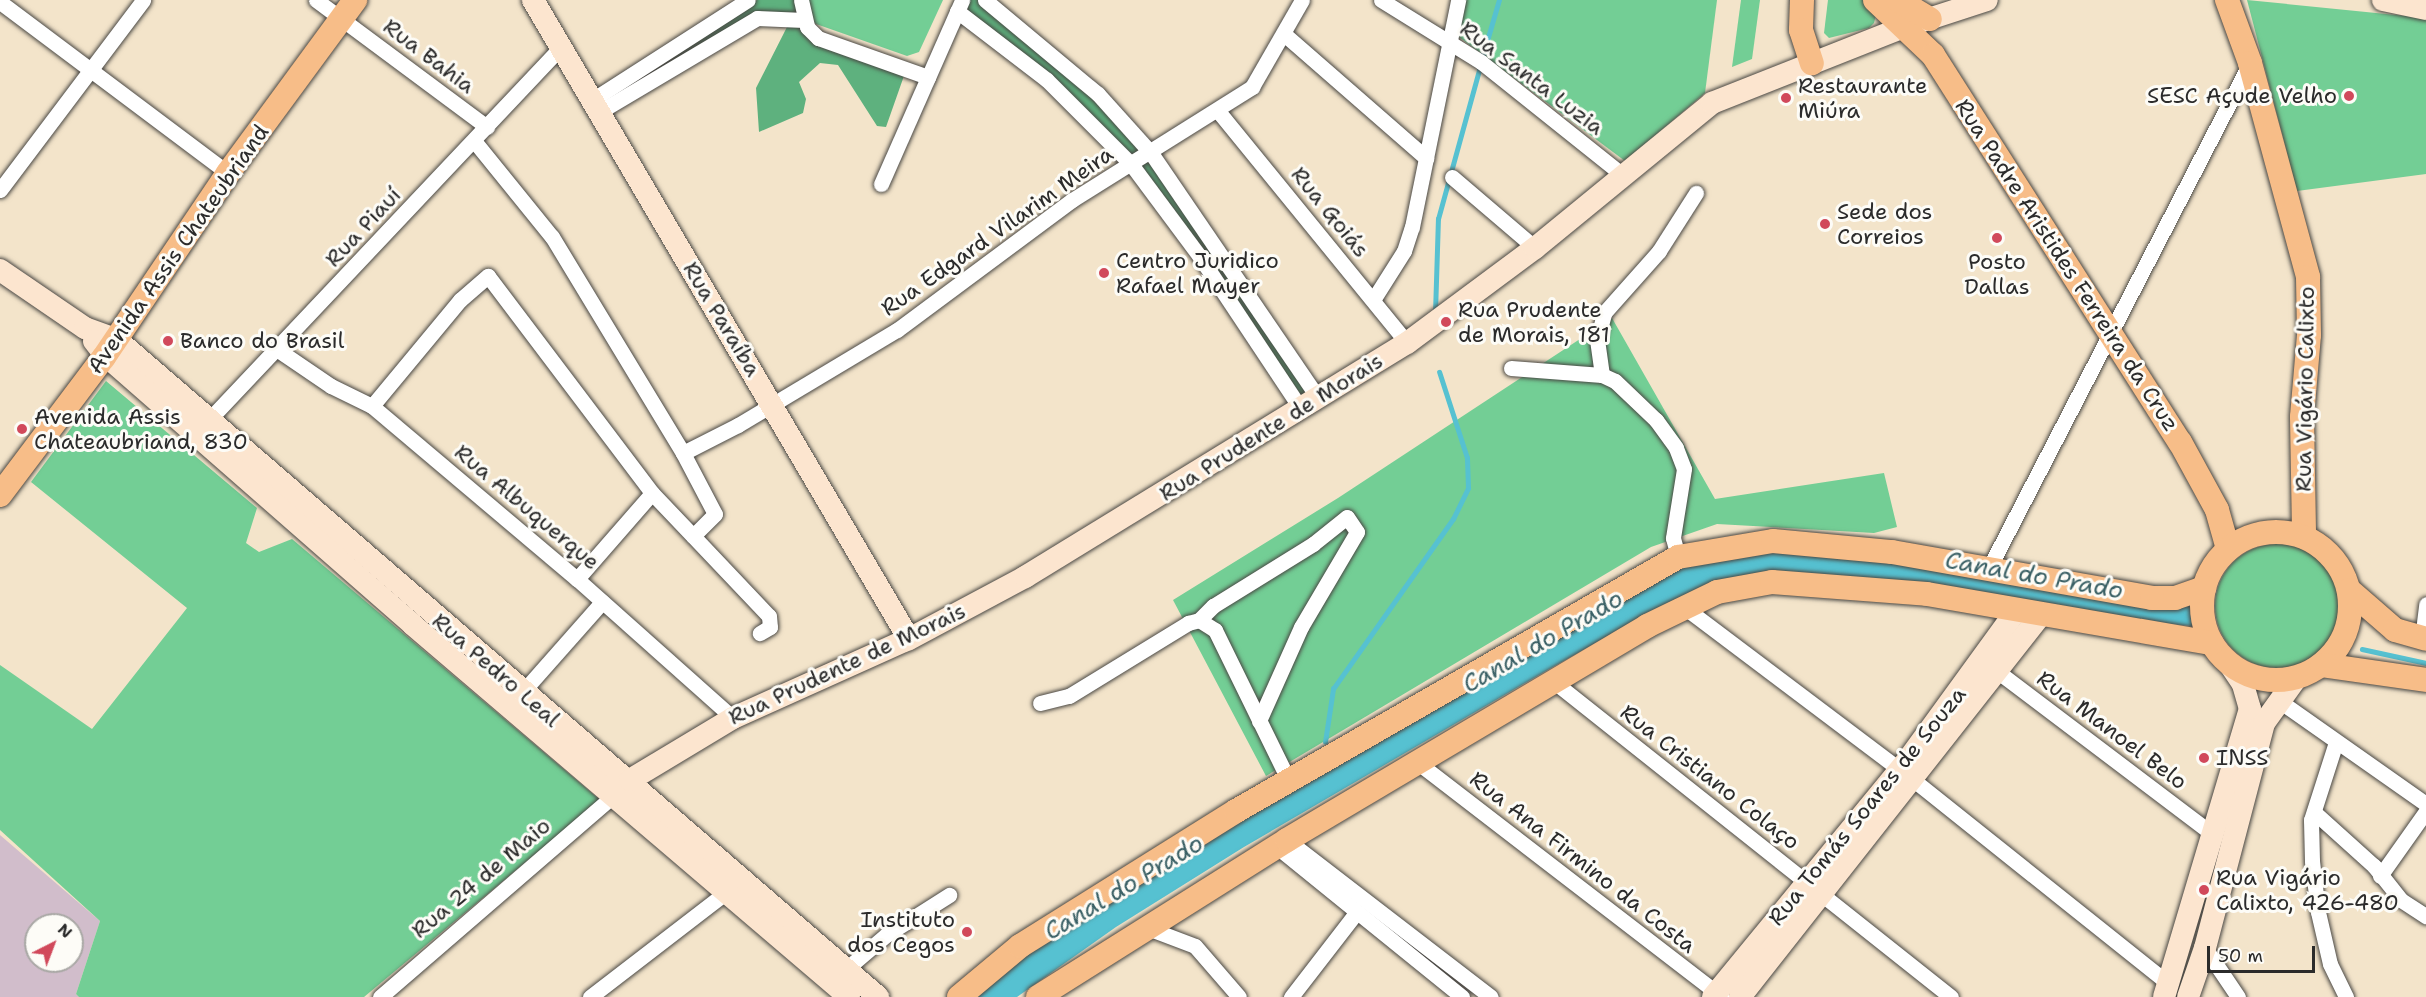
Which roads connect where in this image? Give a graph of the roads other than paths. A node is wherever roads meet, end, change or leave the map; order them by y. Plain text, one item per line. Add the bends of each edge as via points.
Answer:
1 (143, 0) edge
2 (316, 0) edge
3 (533, 0) edge
4 (748, 0) edge
5 (801, 0) edge
6 (985, 0) edge
7 (1302, 0) edge
8 (1381, 0) edge
9 (1458, 0) edge
10 (1802, 0) edge
11 (1875, 0) edge
12 (1898, 0) edge
13 (1987, 0) edge
14 (2227, 0) edge
15 (2383, 0) edge
16 (0, 2) edge
17 (960, 6) edge
18 (2426, 9) edge
19 (348, 10) edge
20 (1930, 19) junction
21 (804, 20) junction
22 (1904, 27) junction
23 (1284, 34) junction
24 (1451, 43) junction
25 (560, 48) junction
26 (1812, 63) junction
27 (2250, 63) junction
28 (90, 69) junction
29 (928, 77) junction
30 (596, 106) junction
31 (1218, 111) junction
32 (487, 127) junction
33 (475, 142) junction
34 (1151, 153) junction
35 (1426, 158) junction
36 (1131, 164) junction
37 (228, 173) junction
38 (1624, 176) junction
39 (1452, 177) dead end
40 (882, 184) dead end
41 (0, 190) edge
42 (1696, 193) dead end
43 (1535, 248) junction
44 (0, 270) edge
45 (1373, 300) junction
46 (2110, 332) junction
47 (1407, 343) junction
48 (110, 347) junction
49 (278, 350) junction
50 (1511, 368) dead end
51 (1602, 375) junction
52 (773, 404) junction
53 (1310, 404) junction
54 (372, 406) junction
55 (203, 427) junction
56 (683, 453) junction
57 (3, 484) edge
58 (652, 493) junction
59 (693, 536) junction
60 (2304, 537) junction
61 (2228, 549) junction
62 (1678, 557) junction
63 (1989, 568) junction
64 (577, 579) junction
65 (2204, 588) junction
66 (2349, 591) junction
67 (602, 602) junction
68 (2426, 604) edge
69 (1684, 607) junction
70 (2016, 611) junction
71 (2042, 615) junction
72 (1199, 620) junction
73 (760, 633) dead end
74 (909, 639) junction
75 (2424, 639) edge
76 (2212, 644) junction
77 (2229, 663) junction
78 (1990, 665) junction
79 (2322, 665) junction
80 (2297, 677) junction
81 (2426, 680) edge
82 (1553, 681) junction
83 (516, 700) junction
84 (2278, 700) junction
85 (1040, 703) dead end
86 (733, 718) junction
87 (1259, 721) junction
88 (2336, 742) junction
89 (1417, 762) junction
90 (1905, 774) junction
91 (1288, 781) junction
92 (622, 788) junction
93 (2426, 804) edge
94 (2426, 811) edge
95 (2314, 812) junction
96 (2215, 836) junction
97 (1282, 843) junction
98 (2380, 876) junction
99 (1814, 890) junction
100 (729, 891) junction
101 (948, 896) dead end
102 (1356, 914) junction
103 (2426, 916) edge
104 (1145, 927) junction
105 (2205, 948) junction
106 (845, 970) junction
107 (2166, 990) edge
108 (1717, 996) edge
109 (380, 997) edge
110 (590, 997) edge
111 (849, 997) edge
112 (878, 997) edge
113 (959, 997) edge
114 (1038, 997) edge
115 (1239, 997) edge
116 (1291, 997) edge
117 (1462, 997) edge
118 (1491, 997) edge
119 (1740, 997) edge
120 (1951, 997) edge
121 (2188, 997) edge
122 (2238, 997) edge
123 (2346, 997) edge

1 - 28 street
2 - 19 street, Rua Bahia
3 - 25 street, Rua Paraíba
4 - 30 street
5 - 21 street
6 - 34 street via 1091,87
7 - 23 street, Rua Edgard Vilarim Meira
8 - 24 street, Rua Santa Luzia
9 - 24 street
10 - 26 main road via 1801,30
11 - 22 main road, Rua Padre Aristides Ferreira da Cruz
12 - 20 main road
13 - 20 street, Rua Prudente de Morais
14 - 27 main road, Rua Vigário Calixto
15 - 18 street
16 - 28 street
17 - 29 street
17 - 36 street via 1063,94
19 - 32 street, Rua Bahia
19 - 37 main road, Avenida Assis Chateubriand
20 - 22 street, Rua Prudente de Morais
21 - 29 street via 818,38
21 - 30 street via 757,18
22 - 26 street, Rua Prudente de Morais
22 - 46 main road, Rua Padre Aristides Ferreira da Cruz via 1933,55
23 - 31 street, Rua Edgard Vilarim Meira via 1252,87
23 - 35 street
24 - 35 street
24 - 38 street, Rua Santa Luzia via 1481,62
25 - 30 street, Rua Paraíba
25 - 32 street, Rua Piauí
26 - 38 street, Rua Prudente de Morais via 1712,103
27 - 46 street
27 - 60 main road, Rua Vigário Calixto via 2308,277 2309,335 2302,417
28 - 37 street
28 - 41 street
29 - 40 street
30 - 52 street, Rua Paraíba
31 - 34 street, Rua Edgard Vilarim Meira
31 - 45 street, Rua Goiás
32 - 33 street, Rua Piauí
33 - 49 street, Rua Piauí
33 - 56 street via 552,237
34 - 36 street, Rua Edgard Vilarim Meira
34 - 53 street
35 - 45 street via 1404,251
36 - 52 street, Rua Edgard Vilarim Meira via 1045,219 897,330
36 - 53 street
37 - 48 main road, Avenida Assis Chateubriand
38 - 43 street, Rua Prudente de Morais
39 - 43 street
42 - 51 street via 1659,250 1604,313 1597,340
43 - 47 street, Rua Prudente de Morais
44 - 48 street, Rua Pedro Leal
45 - 47 street, Rua Goiás
46 - 61 main road, Rua Padre Aristides Ferreira da Cruz via 2195,468 2217,510
46 - 63 street
47 - 53 street, Rua Prudente de Morais
48 - 55 street, Rua Pedro Leal
48 - 57 main road, Avenida Assis Chateubriand
49 - 54 street, Rua Albuquerque via 331,386
49 - 55 street, Rua Piauí
50 - 51 street
51 - 62 street via 1635,399 1676,448 1684,469 1673,538
52 - 56 street, Rua Edgard Vilarim Meira
52 - 74 street, Rua Paraíba
53 - 74 street, Rua Prudente de Morais via 1025,577
54 - 58 street via 460,300 488,276
54 - 64 street, Rua Albuquerque
55 - 83 street, Rua Pedro Leal
56 - 59 street via 715,514
58 - 59 street
58 - 64 street
59 - 73 street via 769,616 770,627
60 - 61 main road via 2264,533
60 - 66 main road via 2325,550 2340,568
61 - 65 main road via 2213,567
62 - 63 main road via 1773,541 1892,552
62 - 91 main road
63 - 65 main road via 2152,598 2175,598
64 - 67 street, Rua Albuquerque
65 - 76 main road via 2201,607
66 - 75 main road via 2395,630
66 - 79 main road via 2346,632
67 - 83 street
67 - 86 street, Rua Albuquerque
68 - 75 street
69 - 70 main road via 1717,592 1772,582 1927,594
69 - 82 main road
69 - 90 street
70 - 71 main road
70 - 78 street, Rua Tomás Soares de Souza
71 - 76 main road
71 - 78 street, Rua Tomás Soares de Souza
72 - 85 street via 1069,696
72 - 87 street via 1215,630
72 - 87 street via 1213,606 1297,555 1347,517 1357,532 1301,627
74 - 86 street, Rua Prudente de Morais
76 - 77 main road
77 - 80 main road via 2261,679
77 - 96 street via 2243,684 2250,709
78 - 90 street, Rua Tomás Soares de Souza
78 - 96 street, Rua Manoel Belo
79 - 80 main road
79 - 81 main road
80 - 84 street
82 - 89 main road
82 - 99 street, Rua Cristiano Colaço
83 - 92 street, Rua Pedro Leal
84 - 88 street
84 - 105 street via 2264,723
86 - 92 street, Rua Prudente de Morais
87 - 91 street
88 - 93 street
88 - 95 street
89 - 97 main road
89 - 108 street, Rua Ana Firmino da Costa
90 - 99 street, Rua Tomás Soares de Souza
90 - 107 street
91 - 113 main road via 1020,946
92 - 100 street, Rua Pedro Leal
92 - 106 street, Rua Pedro Leal
92 - 109 street, Rua 24 de Maio
94 - 98 street
95 - 98 street
95 - 123 street via 2312,861 2318,912 2330,964
96 - 107 street
97 - 102 street
97 - 104 main road
97 - 118 street
98 - 103 street via 2401,900
99 - 108 street, Rua Tomás Soares de Souza
99 - 119 street, Rua Tomás Soares de Souza
99 - 120 street, Rua Cristiano Colaço
100 - 110 street
100 - 111 street, Rua Pedro Leal
101 - 106 street via 886,935
102 - 116 street
102 - 117 street
104 - 114 main road
104 - 115 street via 1196,946
105 - 121 street
105 - 122 street
106 - 112 street, Rua Pedro Leal

